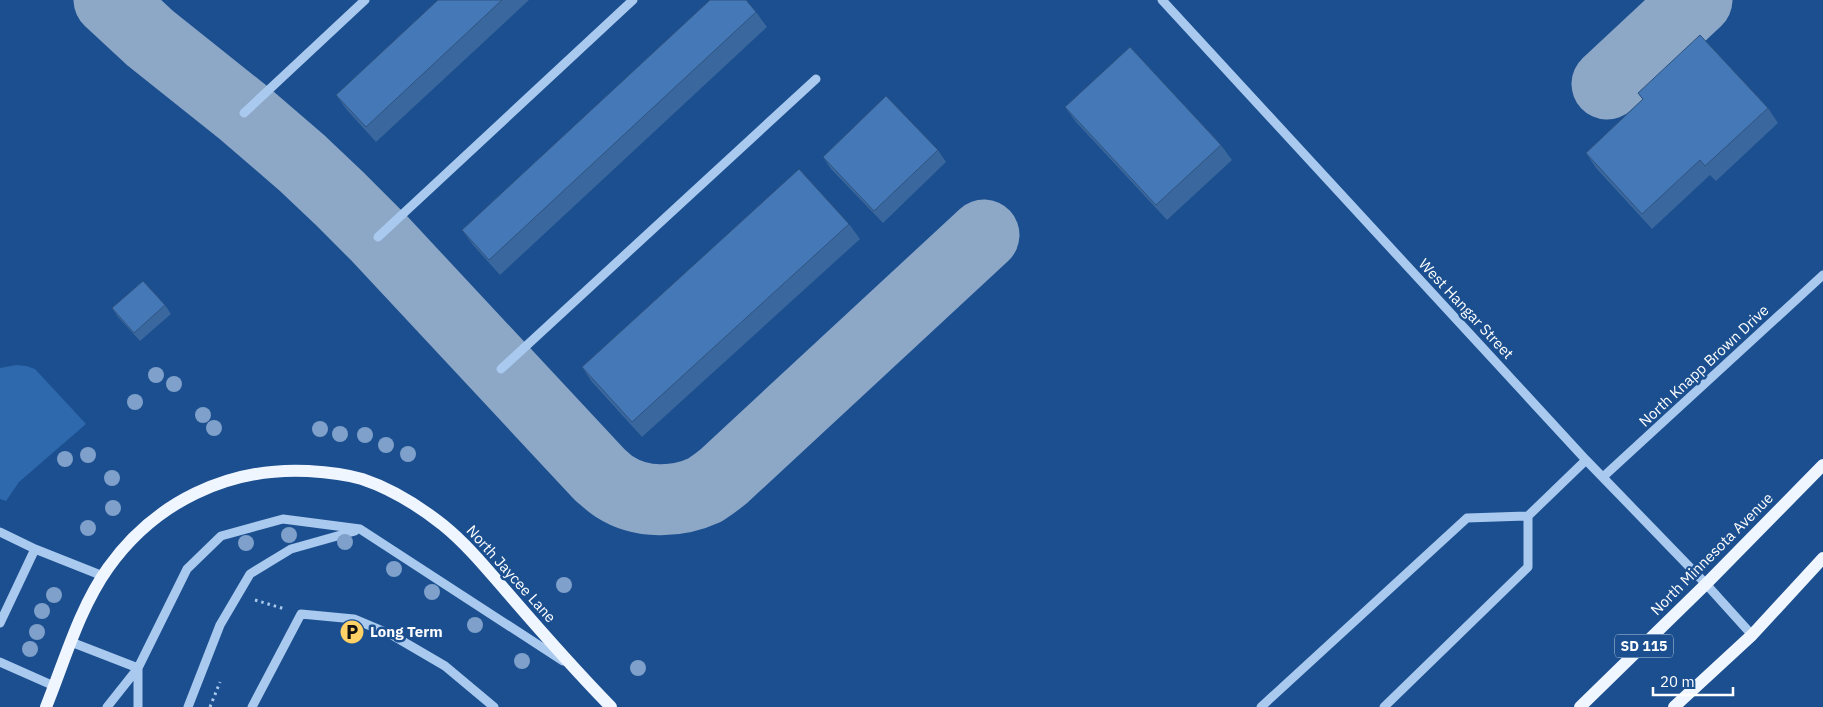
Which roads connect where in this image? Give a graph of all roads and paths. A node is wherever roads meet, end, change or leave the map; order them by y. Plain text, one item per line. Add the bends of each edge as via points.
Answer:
1 (365, 0) edge
2 (633, 0) edge
3 (1162, 0) edge
4 (816, 79) dead end
5 (244, 113) dead end
6 (378, 237) dead end
7 (1823, 275) edge
8 (501, 369) dead end
9 (1586, 460) junction
10 (1823, 465) edge
11 (1603, 478) junction
12 (1528, 516) junction
13 (360, 529) junction
14 (0, 532) edge
15 (35, 548) junction
16 (1823, 558) edge
17 (103, 576) junction
18 (1706, 584) junction
19 (250, 606) dead end
20 (301, 614) junction
21 (0, 623) edge
22 (1752, 635) junction
23 (70, 642) junction
24 (0, 662) edge
25 (138, 668) junction
26 (573, 668) junction
27 (220, 680) dead end
28 (54, 686) junction
29 (46, 707) edge
30 (107, 707) edge
31 (138, 707) edge
32 (188, 707) edge
33 (210, 707) edge
34 (252, 707) edge
35 (494, 707) edge
36 (611, 707) edge
37 (1261, 707) edge
38 (1384, 707) edge
39 (1580, 707) edge
40 (1674, 707) edge

1 - 5 street
2 - 6 street
3 - 9 street, West Hangar Street
4 - 8 street
7 - 11 street, North Knapp Brown Drive
9 - 11 street, West Hangar Street
9 - 12 street
10 - 18 main road, North Minnesota Avenue / SD 115
11 - 18 street, West Hangar Street
12 - 37 street via 1467,518
12 - 38 street via 1528,567
13 - 25 street via 283,519 221,536 188,569
13 - 26 street
13 - 32 street via 291,549 250,574 220,624
14 - 15 street
15 - 17 street
15 - 21 street
16 - 22 main road
17 - 23 main road, North Jaycee Lane
17 - 26 main road, North Jaycee Lane via 129,542 157,518 185,498 216,483 288,470 326,472 361,479 390,491 444,526 471,551
18 - 22 street, West Hangar Street
18 - 39 main road, North Minnesota Avenue / SD 115
19 - 20 path via 253,599
20 - 34 street
20 - 35 street via 354,619 392,635 445,666
22 - 40 main road
23 - 25 street
23 - 28 main road, North Jaycee Lane
24 - 28 street
25 - 30 street
25 - 31 street
26 - 36 main road, North Jaycee Lane
27 - 33 path
28 - 29 main road, North Jaycee Lane

